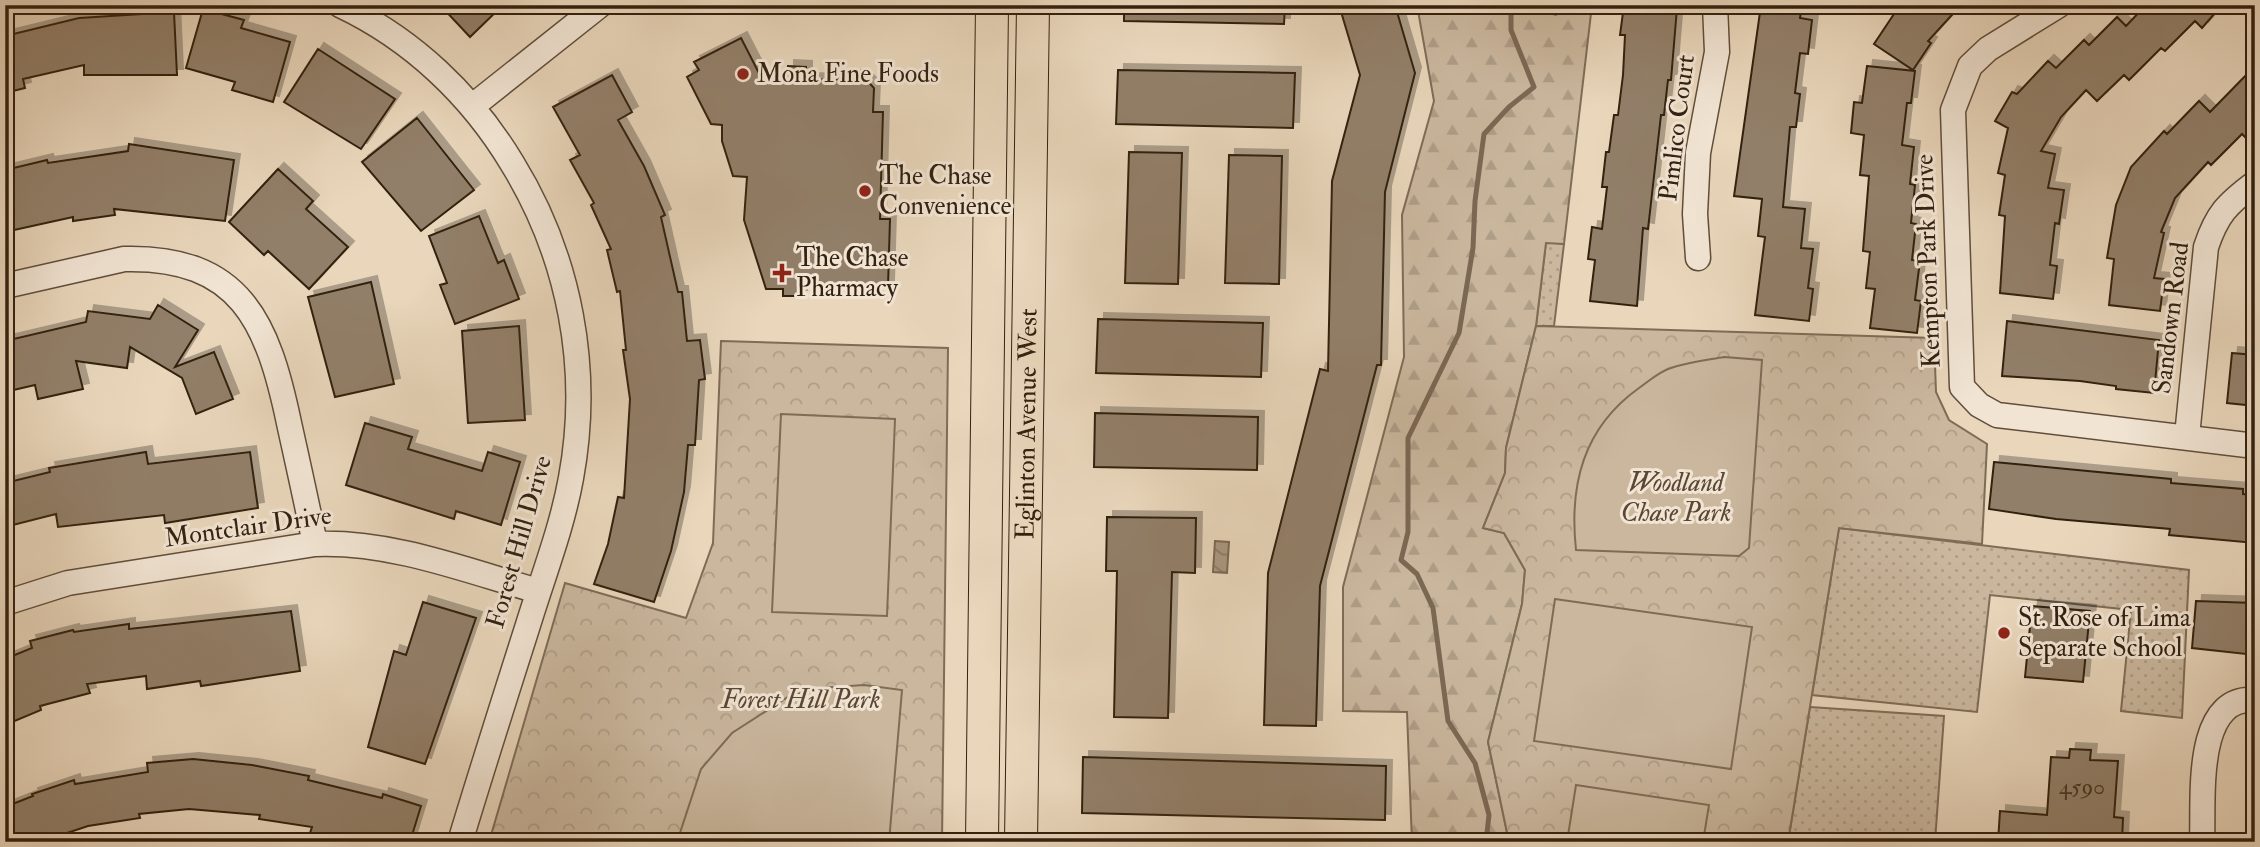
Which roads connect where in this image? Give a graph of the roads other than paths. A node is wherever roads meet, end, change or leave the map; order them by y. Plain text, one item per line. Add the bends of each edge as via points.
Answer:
1 (340, 5) edge
2 (600, 5) edge
3 (992, 5) edge
4 (1033, 5) edge
5 (1715, 5) edge
6 (2059, 5) edge
7 (474, 105) junction
8 (2255, 183) edge
9 (1698, 258) dead end
10 (5, 286) edge
11 (2187, 436) junction
12 (2255, 446) edge
13 (315, 544) junction
14 (538, 591) junction
15 (5, 603) edge
16 (2255, 700) edge
17 (460, 842) edge
18 (982, 842) edge
19 (1021, 842) edge
20 (2202, 842) edge

1 - 7 street, Forest Hill Drive via 377,22
2 - 7 street
3 - 18 main road, Eglinton Avenue West
4 - 19 main road, Eglinton Avenue West
5 - 9 street, Pimlico Court via 1717,52 1698,153
6 - 11 street, Kempton Park Drive via 1988,49 1970,66 1953,110 1962,387 1997,415
7 - 14 street, Forest Hill Drive via 528,189 549,234 573,319 579,388 576,445 562,513
8 - 11 street, Sandown Road via 2216,220 2206,247
10 - 13 street via 124,259 143,259 189,265 228,288 254,317 277,368
11 - 12 street, Kempton Park Drive
13 - 14 street, Montclair Drive via 390,549
13 - 15 street, Montclair Drive via 68,583
14 - 17 street, Forest Hill Drive
16 - 20 street via 2243,699 2221,709 2208,733

